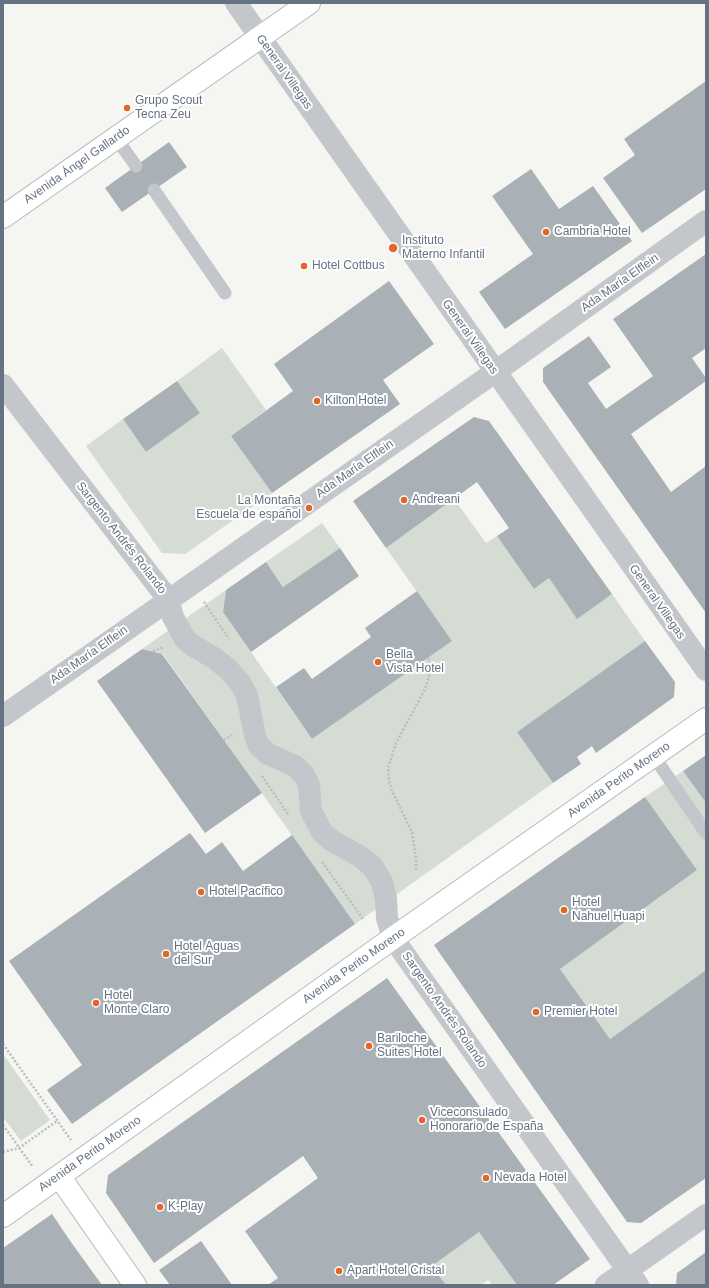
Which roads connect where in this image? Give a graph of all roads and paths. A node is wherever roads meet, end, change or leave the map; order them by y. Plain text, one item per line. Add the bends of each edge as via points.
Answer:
1 (236, 3) edge
2 (309, 3) edge
3 (260, 37) junction
4 (116, 138) junction
5 (136, 166) dead end
6 (154, 190) dead end
7 (3, 217) edge
8 (706, 221) edge
9 (225, 293) dead end
10 (495, 372) junction
11 (3, 385) edge
12 (168, 599) junction
13 (428, 657) dead end
14 (706, 670) edge
15 (3, 716) edge
16 (706, 719) edge
17 (653, 755) junction
18 (706, 833) edge
19 (416, 870) dead end
20 (393, 938) junction
21 (3, 1044) edge
22 (3, 1125) edge
23 (19, 1148) junction
24 (3, 1152) edge
25 (59, 1176) junction
26 (706, 1215) edge
27 (3, 1216) edge
28 (633, 1277) edge
29 (135, 1285) edge
30 (606, 1285) edge

1 - 3 street, General Villegas
2 - 3 main road, Avenida Ángel Gallardo
3 - 4 main road, Avenida Ángel Gallardo
3 - 10 street, General Villegas
4 - 5 lane
4 - 7 main road, Avenida Ángel Gallardo
6 - 9 lane
8 - 10 street, Ada María Elflein
10 - 12 street, Ada María Elflein
10 - 14 street, General Villegas
11 - 12 street, Sargento Andrés Rolando
12 - 15 street, Ada María Elflein
12 - 20 street, Sargento Andrés Rolando via 173,617 185,639 228,669 240,683 247,695 259,746 268,754 295,766 304,775 309,785 311,811 322,832 373,867 382,882 387,918
13 - 19 path via 429,677 390,756 388,768 392,792 412,832
16 - 17 main road, Avenida Perito Moreno
17 - 18 lane
17 - 20 main road, Avenida Perito Moreno
20 - 25 main road, Avenida Perito Moreno
20 - 28 street, Sargento Andrés Rolando
21 - 23 path via 57,1121
22 - 23 path
23 - 24 path
25 - 27 main road, Avenida Perito Moreno
25 - 29 main road
26 - 28 street
28 - 30 street

